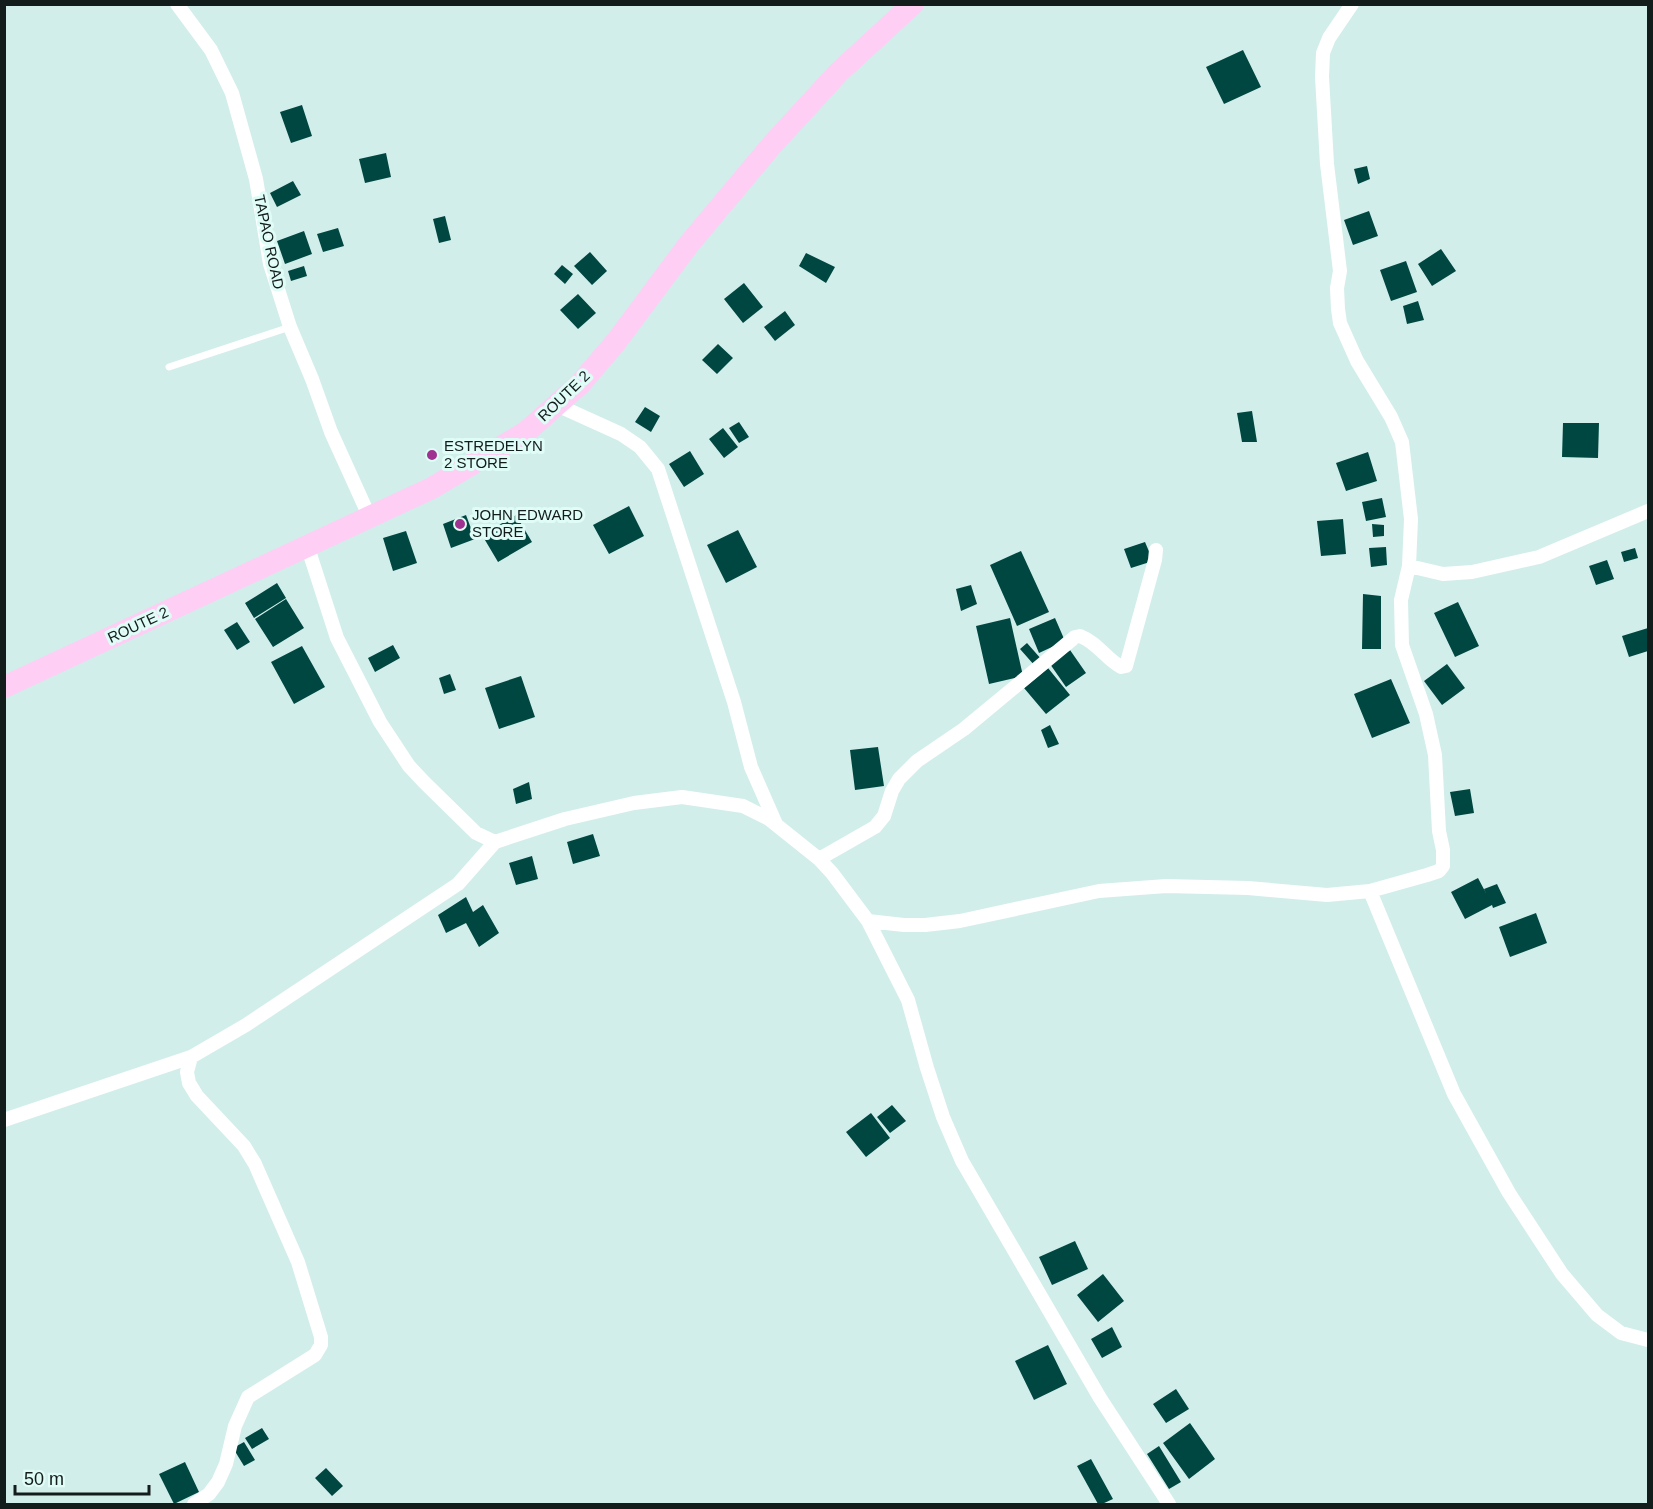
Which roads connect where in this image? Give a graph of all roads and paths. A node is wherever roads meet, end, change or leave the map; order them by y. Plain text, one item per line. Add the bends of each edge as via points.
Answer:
1 (177, 4) edge
2 (913, 4) edge
3 (1352, 4) edge
4 (290, 327) junction
5 (169, 367) dead end
6 (557, 405) junction
7 (1648, 512) edge
8 (370, 518) junction
9 (307, 545) junction
10 (1156, 550) dead end
11 (1409, 566) junction
12 (4, 687) edge
13 (777, 825) junction
14 (495, 843) junction
15 (819, 859) junction
16 (1370, 891) junction
17 (868, 921) junction
18 (191, 1057) junction
19 (4, 1120) edge
20 (1648, 1340) edge
21 (194, 1504) edge
22 (1169, 1504) edge

1 - 4 street, TAPAO ROAD via 211,50 232,93 256,179 270,264
2 - 6 highway, ROUTE 2 via 838,73 771,146 689,243 616,342
3 - 11 street via 1323,53 1327,164 1340,271 1336,288 1338,309 1357,361 1402,442 1411,519
4 - 5 lane
4 - 8 street, TAPAO ROAD
6 - 8 highway, ROUTE 2 via 526,432 475,465
6 - 13 street via 621,434 640,447 658,469 731,692 751,767
7 - 11 street via 1539,557 1472,572 1443,574
8 - 9 highway, ROUTE 2
9 - 12 highway, ROUTE 2
9 - 14 street via 337,638 380,722 424,782 476,833
10 - 15 street via 1125,666 1112,662 1097,644 1075,637 964,729 916,761 899,778 884,816 875,827
11 - 16 street via 1401,600 1402,645 1426,714 1435,755 1444,862 1439,871
13 - 14 street via 743,806 665,798 565,819
13 - 15 street
14 - 18 street via 458,884
15 - 17 street
16 - 17 street via 1327,895 1166,886 1099,891 960,921 925,925
16 - 20 street via 1454,1094 1509,1193 1562,1274 1597,1315 1621,1333
17 - 22 street via 908,1000 943,1117 962,1161 1100,1398
18 - 19 street
18 - 21 street via 189,1083 244,1146 264,1183 298,1262 321,1337 315,1355 248,1396 218,1482

